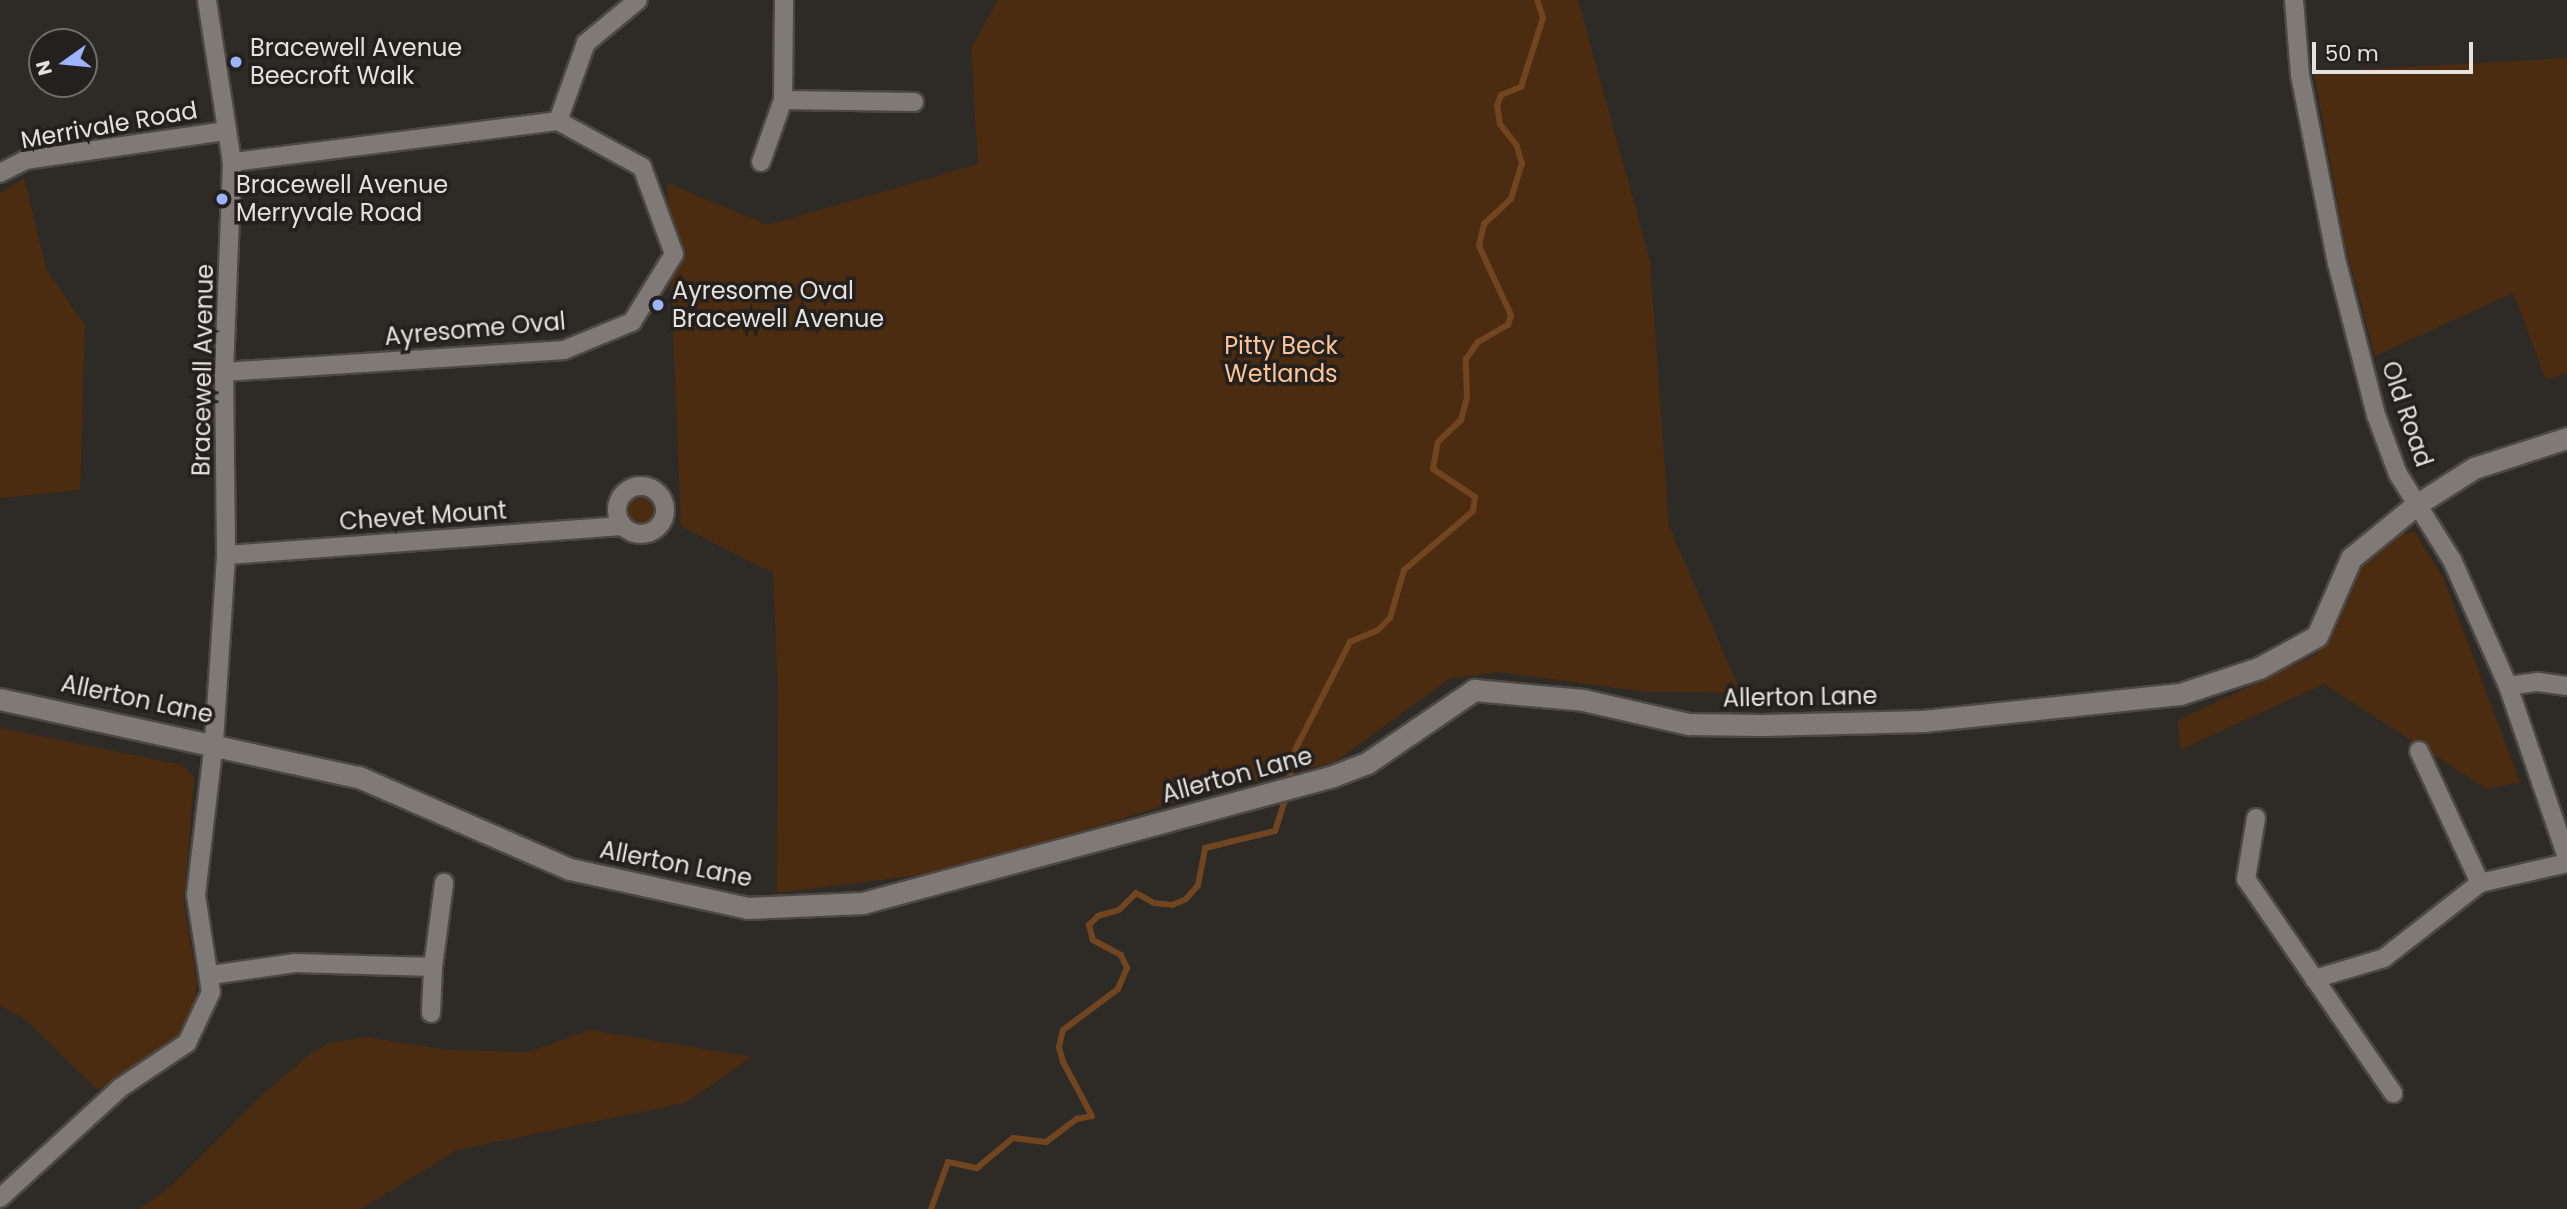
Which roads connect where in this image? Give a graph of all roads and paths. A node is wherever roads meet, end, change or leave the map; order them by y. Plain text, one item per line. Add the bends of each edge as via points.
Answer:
1 (207, 0) edge
2 (638, 0) edge
3 (784, 0) edge
4 (2294, 0) edge
5 (783, 100) junction
6 (914, 102) dead end
7 (558, 121) junction
8 (227, 131) junction
9 (761, 162) dead end
10 (232, 163) junction
11 (0, 173) edge
12 (224, 372) junction
13 (2567, 438) edge
14 (2416, 505) junction
15 (623, 526) dead end
16 (226, 555) junction
17 (2508, 686) junction
18 (2567, 686) edge
19 (0, 699) edge
20 (214, 742) junction
21 (2419, 751) dead end
22 (2256, 818) dead end
23 (2567, 858) edge
24 (2567, 863) edge
25 (443, 883) dead end
26 (2480, 883) junction
27 (433, 967) junction
28 (211, 975) junction
29 (2314, 979) junction
30 (431, 1013) dead end
31 (2393, 1093) dead end
32 (0, 1198) edge

1 - 8 street, Bracewell Avenue
2 - 7 street via 586,43
3 - 5 street
4 - 14 street, Old Road via 2300,75 2337,263 2376,415 2398,474
5 - 6 street
5 - 9 street
7 - 10 street
7 - 12 street, Ayresome Oval via 642,167 674,254 632,322 564,350
8 - 10 street, Bracewell Avenue
8 - 11 street, Merrivale Road via 24,160
10 - 12 street, Bracewell Avenue
12 - 16 street, Bracewell Avenue
13 - 14 street, Allerton Lane via 2474,468
14 - 17 street, Old Road via 2452,561
14 - 20 street, Allerton Lane via 2351,558 2317,636 2259,668 2180,694 1923,721 1762,725 1689,724 1583,701 1474,690 1367,763 1333,776 863,903 747,908 570,869 359,777
15 - 16 street, Chevet Mount
16 - 20 street, Bracewell Avenue
17 - 18 street via 2538,682
17 - 23 street, Old Road
19 - 20 street, Allerton Lane
20 - 28 street, Bracewell Avenue via 196,895
21 - 26 street
22 - 29 street via 2246,879
24 - 26 street
25 - 27 street
26 - 29 street via 2384,957
27 - 28 street via 295,963
27 - 30 street
28 - 32 street, Bracewell Avenue via 206,1010 187,1043 120,1088
29 - 31 street

